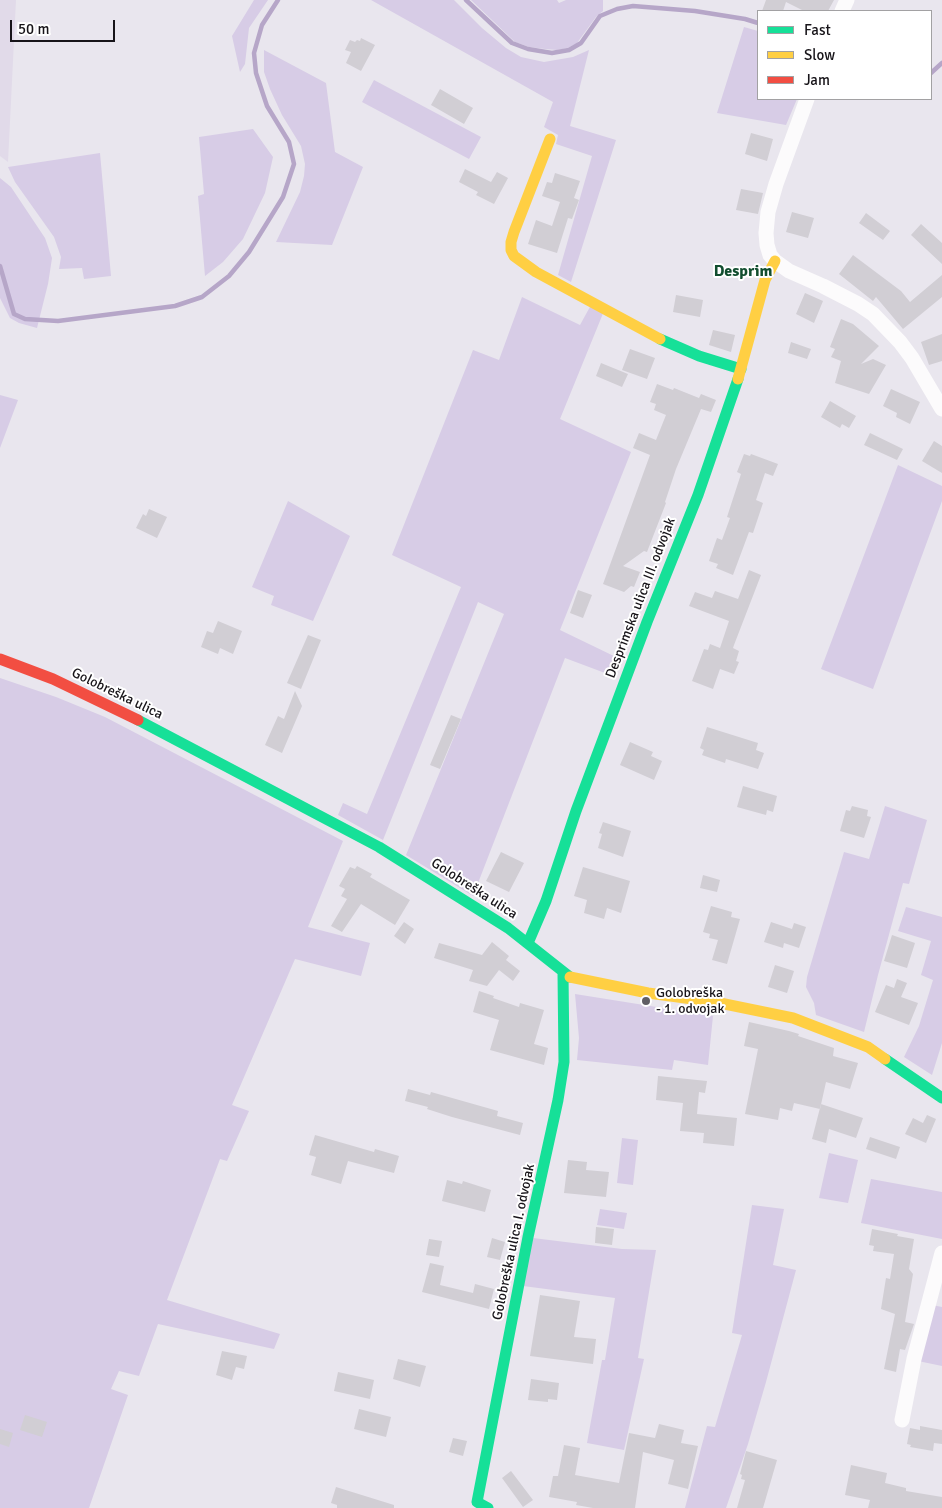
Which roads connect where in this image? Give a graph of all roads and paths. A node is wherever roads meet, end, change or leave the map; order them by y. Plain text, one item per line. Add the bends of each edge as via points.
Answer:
1 (807, 100) edge
2 (550, 139) dead end
3 (775, 261) junction
4 (741, 369) junction
5 (942, 409) edge
6 (0, 659) edge
7 (528, 943) junction
8 (563, 973) junction
9 (942, 1098) edge
10 (942, 1253) edge
11 (902, 1420) dead end
12 (488, 1508) edge

1 - 3 street via 768,212 767,245
2 - 4 street via 514,232 511,250 514,256 536,272 670,344
3 - 4 street, Desprimska ulica III. odvojak via 765,280
3 - 5 street via 873,314 912,358
4 - 7 street, Desprimska ulica III. odvojak via 698,495 647,622
6 - 7 street, Golobreška ulica via 113,707 379,847 482,910
7 - 8 street, Golobreška ulica
8 - 9 street, Golobreška ulica via 589,982 793,1018 868,1047
8 - 12 street, Golobreška ulica I. odvojak via 564,1062 477,1502
10 - 11 street via 914,1359

